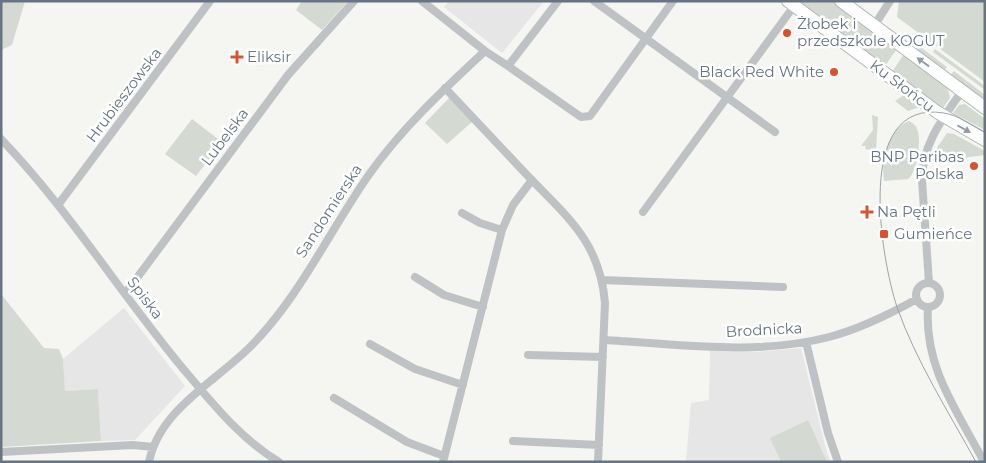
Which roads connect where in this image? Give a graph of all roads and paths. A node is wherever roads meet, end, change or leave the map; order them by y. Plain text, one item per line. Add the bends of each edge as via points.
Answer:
1 (210, 1) edge
2 (354, 1) edge
3 (422, 1) edge
4 (558, 1) edge
5 (594, 1) edge
6 (674, 1) edge
7 (841, 1) edge
8 (890, 1) edge
9 (791, 4) edge
10 (874, 26) junction
11 (646, 40) junction
12 (485, 51) junction
13 (508, 66) junction
14 (445, 88) junction
15 (962, 91) junction
16 (728, 98) junction
17 (985, 108) edge
18 (944, 117) junction
19 (776, 132) dead end
20 (1, 139) edge
21 (985, 140) edge
22 (532, 180) junction
23 (58, 205) junction
24 (643, 212) dead end
25 (462, 213) dead end
26 (502, 230) junction
27 (415, 277) dead end
28 (602, 280) junction
29 (929, 283) junction
30 (783, 288) dead end
31 (125, 294) junction
32 (917, 299) junction
33 (483, 307) junction
34 (928, 307) junction
35 (604, 340) junction
36 (806, 342) junction
37 (370, 344) dead end
38 (528, 355) dead end
39 (603, 357) junction
40 (463, 385) junction
41 (201, 390) junction
42 (334, 398) dead end
43 (513, 441) dead end
44 (599, 445) junction
45 (153, 447) junction
46 (1, 452) edge
47 (443, 459) edge
48 (149, 462) edge
49 (279, 462) edge
50 (598, 462) edge
51 (838, 462) edge
52 (984, 462) edge

1 - 23 street, Hrubieszowska
2 - 31 street, Lubelska via 284,81
3 - 12 street
4 - 13 street
5 - 11 street
6 - 11 street
7 - 10 main road, Ku Słońcu
8 - 10 street
9 - 16 street
9 - 18 main road, Ku Słońcu
15 -> 10 main road, Ku Słońcu
11 - 13 street via 593,114 585,118
11 - 16 street
12 - 13 street
12 - 14 street, Sandomierska
14 - 22 street
14 - 41 street, Sandomierska via 370,174 267,329
15 - 17 main road, Ku Słońcu
15 - 18 street, Ku Słońcu
16 - 19 street
16 - 24 street
18 -> 21 main road, Ku Słońcu
18 - 29 street via 929,142 922,172
20 - 23 street, Spiska
22 - 26 street via 514,205
22 - 28 street via 580,231 595,257
23 - 31 street, Spiska
25 - 26 street
26 - 33 street
27 - 33 street via 444,295
28 - 30 street
28 - 35 street
29 - 32 street via 918,287
29 - 34 street via 940,295 936,303
31 - 41 street, Spiska
32 - 34 street
32 - 36 street, Brodnicka via 861,327
33 - 40 street
34 - 52 street via 928,342 936,370
35 - 36 street, Brodnicka via 744,347
35 - 39 street
36 - 51 street
37 - 40 street via 415,369
38 - 39 street
39 - 44 street
40 - 47 street
41 - 45 street, Sandomierska via 176,413
41 - 49 street, Spiska via 242,434
42 - 47 street via 407,442
43 - 44 street
44 - 50 street
45 - 46 street via 133,445
45 - 48 street, Sandomierska

